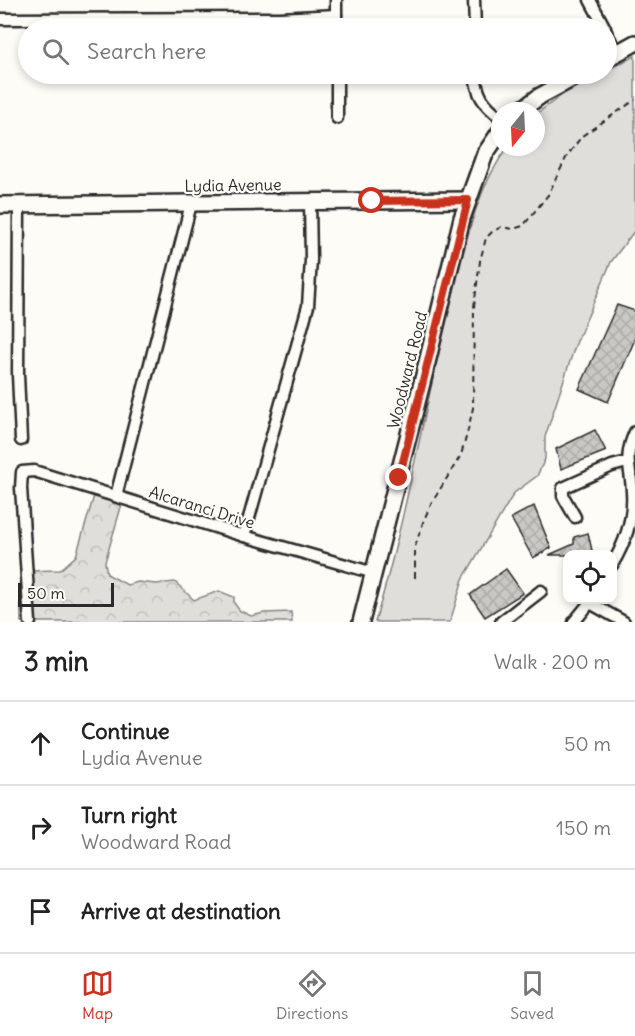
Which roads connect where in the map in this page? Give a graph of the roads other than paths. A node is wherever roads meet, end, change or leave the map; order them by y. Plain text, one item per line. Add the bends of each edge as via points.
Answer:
1 (336, 0) edge
2 (474, 0) edge
3 (590, 0) edge
4 (336, 15) joint
5 (280, 18) edge
6 (474, 18) edge
7 (600, 18) edge
8 (0, 19) edge
9 (18, 19) edge
10 (635, 43) edge
11 (617, 53) edge
12 (337, 84) edge
13 (476, 84) edge
14 (562, 84) edge
15 (532, 102) edge
16 (491, 109) edge
17 (337, 118) dead end
18 (491, 145) edge
19 (468, 200) junction
20 (310, 201) junction
21 (191, 204) junction
22 (0, 205) edge
23 (19, 205) junction
24 (635, 432) edge
25 (21, 440) dead end
26 (627, 462) junction
27 (117, 496) junction
28 (575, 517) dead end
29 (244, 536) junction
30 (617, 555) edge
31 (374, 573) junction
32 (541, 591) dead end
33 (589, 604) edge
34 (596, 604) edge
35 (30, 622) edge
36 (361, 622) edge
37 (501, 622) edge
38 (574, 622) edge
39 (624, 622) edge

1 - 4 street
2 - 6 street
3 - 7 street
4 - 5 street
8 - 9 street
10 - 11 street
12 - 17 street
13 - 16 street via 482,101
14 - 15 street
18 - 19 street, Woodward Road
19 - 20 street, Lydia Avenue
19 - 31 street, Woodward Road
20 - 21 street, Lydia Avenue
20 - 29 street via 308,306
21 - 23 street, Lydia Avenue
21 - 27 street
22 - 23 street, Lydia Avenue
23 - 25 street
24 - 26 street
26 - 28 street via 563,489
26 - 30 street via 632,493 629,526
27 - 29 street, Alcaranci Drive
27 - 35 street, Alcaranci Drive via 34,471 22,472
29 - 31 street, Alcaranci Drive
31 - 36 street, Woodward Road
32 - 37 street
33 - 38 street
34 - 39 street

